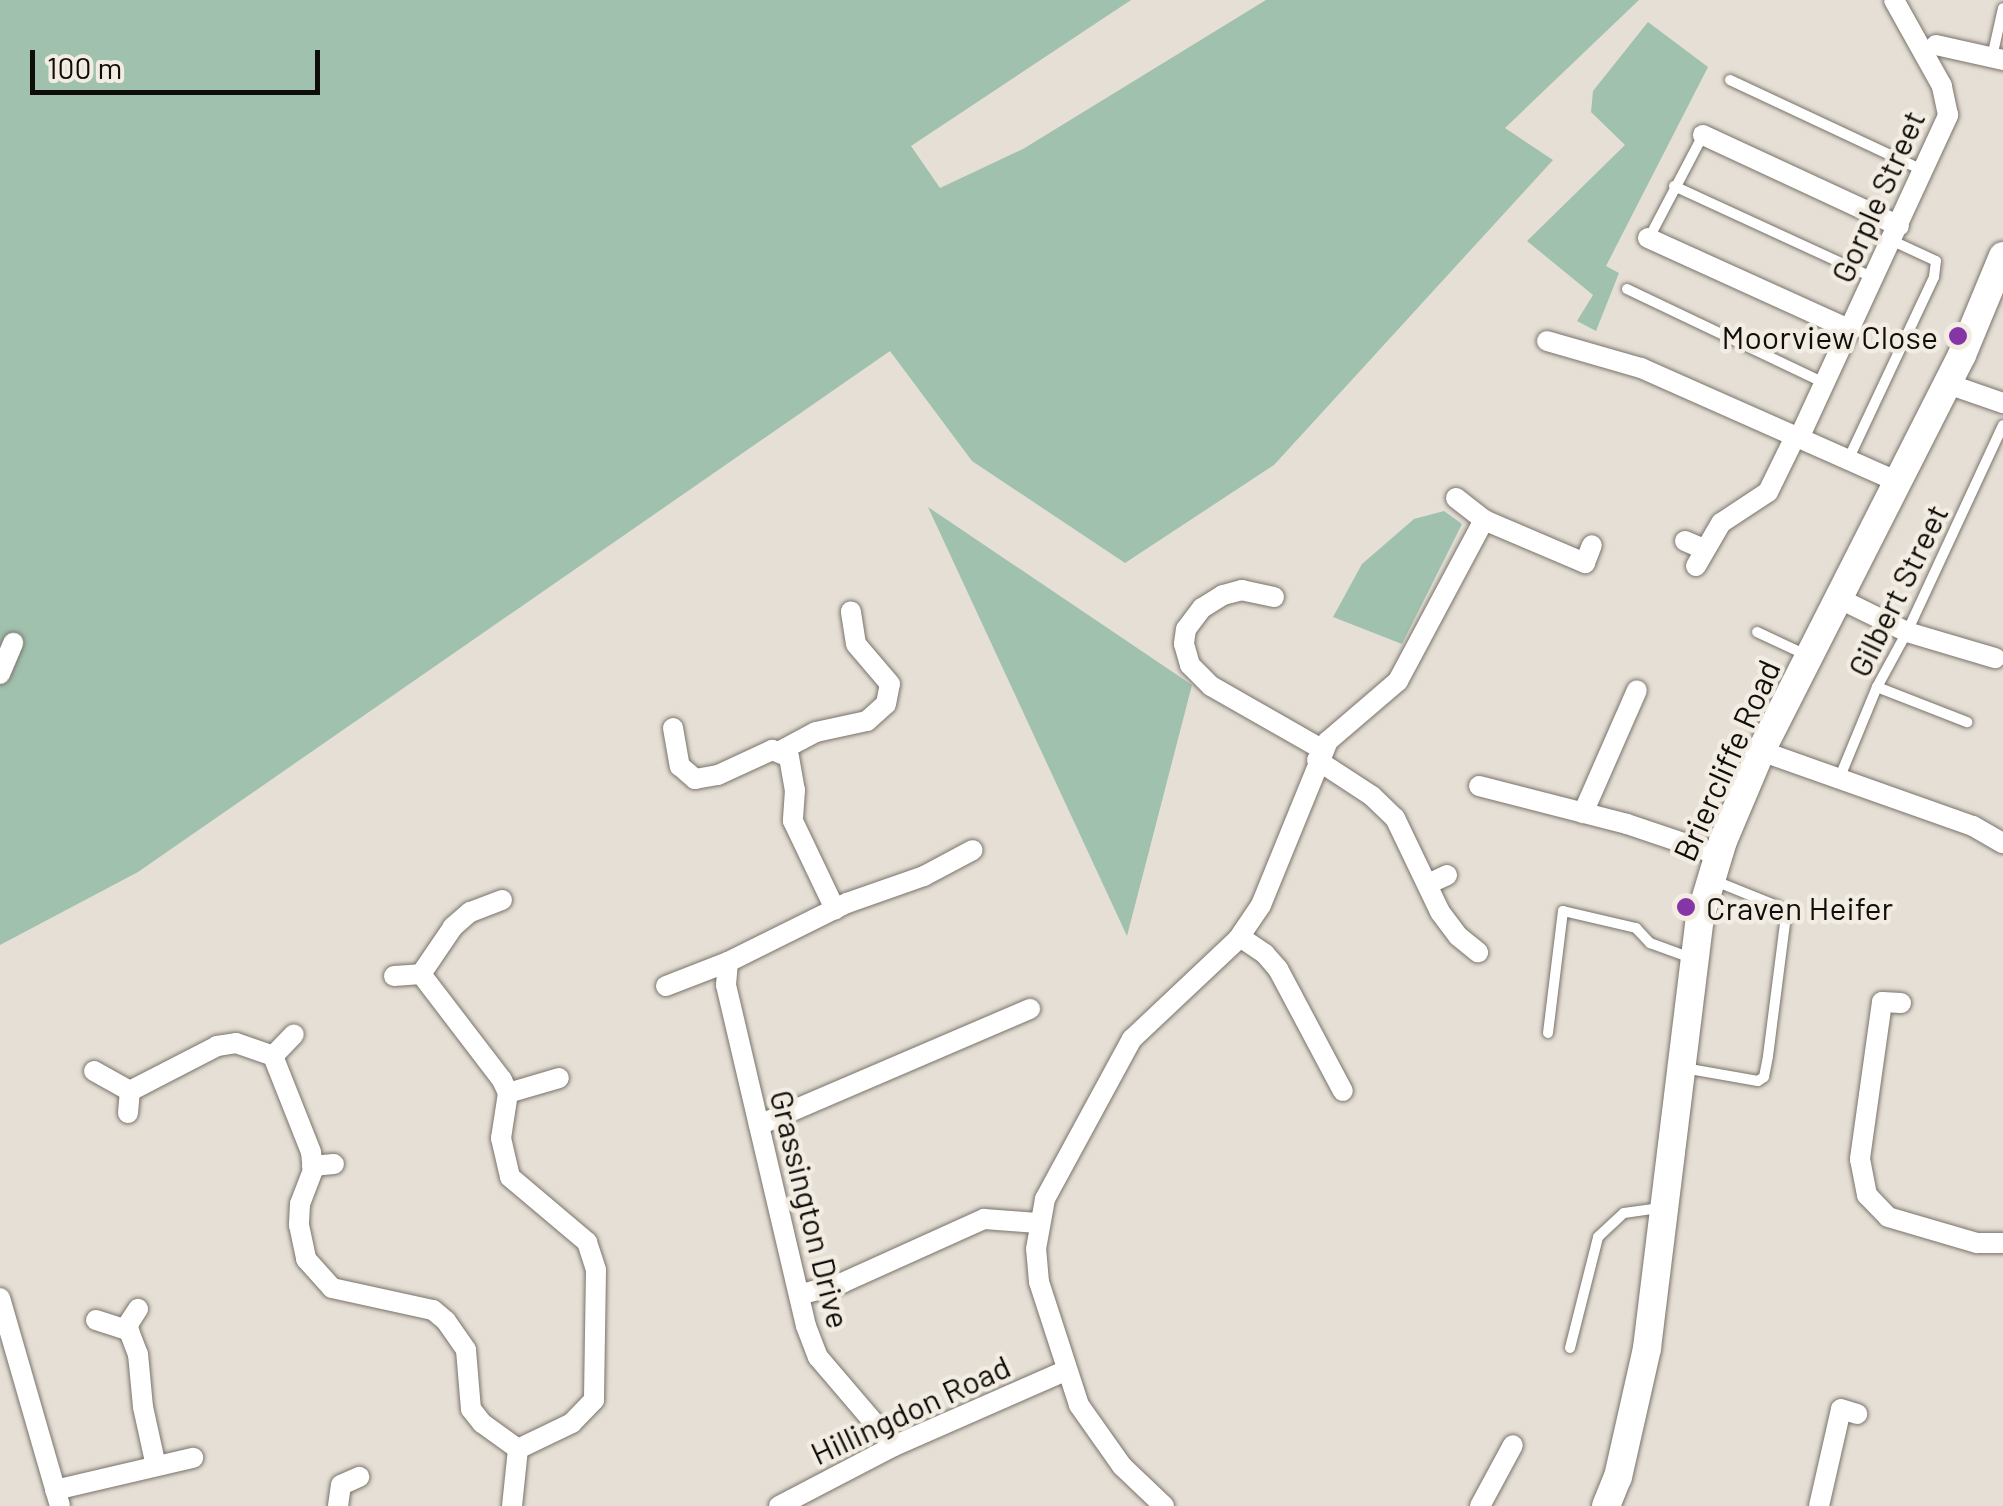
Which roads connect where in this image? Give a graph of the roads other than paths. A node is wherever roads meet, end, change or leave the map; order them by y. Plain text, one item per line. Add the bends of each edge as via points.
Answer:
1 (1894, 0) edge
2 (2003, 8) edge
3 (1936, 45) dead end
4 (1997, 58) edge
5 (1730, 80) dead end
6 (1703, 134) joint
7 (1926, 171) junction
8 (1674, 186) junction
9 (1896, 233) junction
10 (1648, 238) joint
11 (2003, 256) edge
12 (1874, 279) junction
13 (1627, 289) dead end
14 (1850, 330) junction
15 (1547, 341) dead end
16 (1825, 383) junction
17 (1948, 384) junction
18 (2003, 403) edge
19 (2003, 425) edge
20 (1797, 438) junction
21 (1848, 460) junction
22 (1898, 482) junction
23 (1456, 498) dead end
24 (1484, 520) junction
25 (1695, 552) dead end
26 (1586, 562) dead end
27 (1274, 597) dead end
28 (1840, 599) junction
29 (851, 611) dead end
30 (1757, 632) dead end
31 (1907, 632) junction
32 (14, 643) dead end
33 (1810, 657) junction
34 (1995, 658) dead end
35 (0, 674) edge
36 (1877, 687) junction
37 (1637, 690) dead end
38 (1968, 722) dead end
39 (672, 728) dead end
40 (782, 750) junction
41 (1760, 751) junction
42 (1320, 755) junction
43 (1839, 779) junction
44 (1479, 786) dead end
45 (1583, 812) junction
46 (2003, 843) edge
47 (973, 850) dead end
48 (1715, 867) junction
49 (502, 900) dead end
50 (835, 909) junction
51 (1240, 937) junction
52 (1478, 952) dead end
53 (1695, 959) junction
54 (728, 962) junction
55 (421, 974) junction
56 (394, 976) dead end
57 (666, 986) dead end
58 (1884, 1002) dead end
59 (1030, 1009) dead end
60 (1548, 1032) dead end
61 (294, 1034) dead end
62 (274, 1056) junction
63 (1683, 1068) junction
64 (94, 1071) dead end
65 (559, 1078) dead end
66 (130, 1091) junction
67 (1343, 1091) dead end
68 (508, 1093) junction
69 (128, 1112) dead end
70 (759, 1125) junction
71 (334, 1164) dead end
72 (312, 1166) junction
73 (1667, 1208) junction
74 (1038, 1223) junction
75 (2003, 1243) edge
76 (799, 1295) junction
77 (0, 1298) edge
78 (138, 1309) dead end
79 (96, 1320) dead end
80 (125, 1329) junction
81 (1570, 1348) dead end
82 (1067, 1370) junction
83 (1843, 1410) dead end
84 (894, 1446) junction
85 (1513, 1446) dead end
86 (518, 1449) junction
87 (193, 1458) dead end
88 (156, 1466) junction
89 (811, 1488) junction
90 (57, 1498) edge
91 (512, 1506) edge
92 (779, 1506) edge
93 (824, 1506) edge
94 (1164, 1506) edge
95 (1480, 1506) edge
96 (1606, 1506) edge
97 (1818, 1506) edge

1 - 7 street, Gorple Street via 1942,86 1948,115
2 - 4 lane
3 - 4 street
5 - 7 lane
6 - 8 lane
6 - 9 street
7 - 9 street, Gorple Street
8 - 10 lane
8 - 12 lane
9 - 12 street, Gorple Street
9 - 21 lane via 1936,261 1934,277
10 - 14 street
11 - 17 street, Briercliffe Road
12 - 14 street, Gorple Street
13 - 16 lane
14 - 16 street, Gorple Street
15 - 20 street via 1641,368
16 - 20 street, Gorple Street
17 - 18 street
17 - 22 street, Briercliffe Road
19 - 31 lane, Gilbert Street
20 - 21 street
20 - 25 street, Gorple Street via 1768,492 1720,522
21 - 22 street
22 - 28 street, Briercliffe Road
23 - 24 street
24 - 26 street
24 - 42 street via 1398,681
27 - 42 street via 1242,590 1223,595 1202,608 1184,644 1190,664 1211,686
28 - 31 street
28 - 33 street, Briercliffe Road
29 - 40 street via 856,644 890,684 886,704 867,721 816,732
30 - 33 lane
31 - 34 street
31 - 36 lane, Gilbert Street
32 - 35 street
33 - 41 street, Briercliffe Road
36 - 38 lane
36 - 43 lane, Gilbert Street
37 - 45 street
39 - 40 street via 680,766 695,778
40 - 50 street via 793,771 800,843
41 - 43 street
41 - 48 street, Briercliffe Road
42 - 51 street via 1261,905
42 - 52 street via 1394,818 1437,879 1458,936
43 - 46 street
44 - 45 street
45 - 48 street
47 - 50 street
48 - 53 street, Briercliffe Road
48 - 63 lane via 1786,915 1768,1056 1758,1081
49 - 55 street via 461,919
50 - 54 street
51 - 67 street via 1278,969 1324,1077
51 - 74 street via 1132,1039 1044,1199
53 - 60 lane via 1650,943 1636,928 1564,911
53 - 63 street, Briercliffe Road
54 - 57 street
54 - 70 street, Grassington Drive via 726,985
55 - 56 street
55 - 68 street
58 - 75 street via 1860,1159 1867,1195 1888,1217 1977,1243
59 - 70 street via 1010,1028
61 - 62 street
62 - 66 street via 236,1043 217,1046
62 - 72 street
63 - 73 street, Briercliffe Road
64 - 66 street
65 - 68 street
66 - 69 street
68 - 86 street via 501,1138 510,1176 587,1242 596,1270 594,1400 572,1423
70 - 76 street, Grassington Drive
71 - 72 street
72 - 86 street via 299,1225 306,1259 332,1288 434,1310 446,1320 466,1350 471,1409
73 - 81 lane via 1624,1213 1598,1237
73 - 96 street, Briercliffe Road via 1647,1348
74 - 76 street via 984,1219 842,1283
74 - 82 street via 1039,1282
76 - 84 street, Grassington Drive via 818,1356
77 - 90 street
78 - 80 street
79 - 80 street
80 - 88 street via 138,1354
82 - 84 street, Hillingdon Road
82 - 94 street via 1098,1436 1141,1489
83 - 97 street
84 - 89 street, Hillingdon Road
85 - 95 street
86 - 91 street
87 - 88 street
88 - 90 street
89 - 92 street, Hillingdon Road
89 - 93 street

